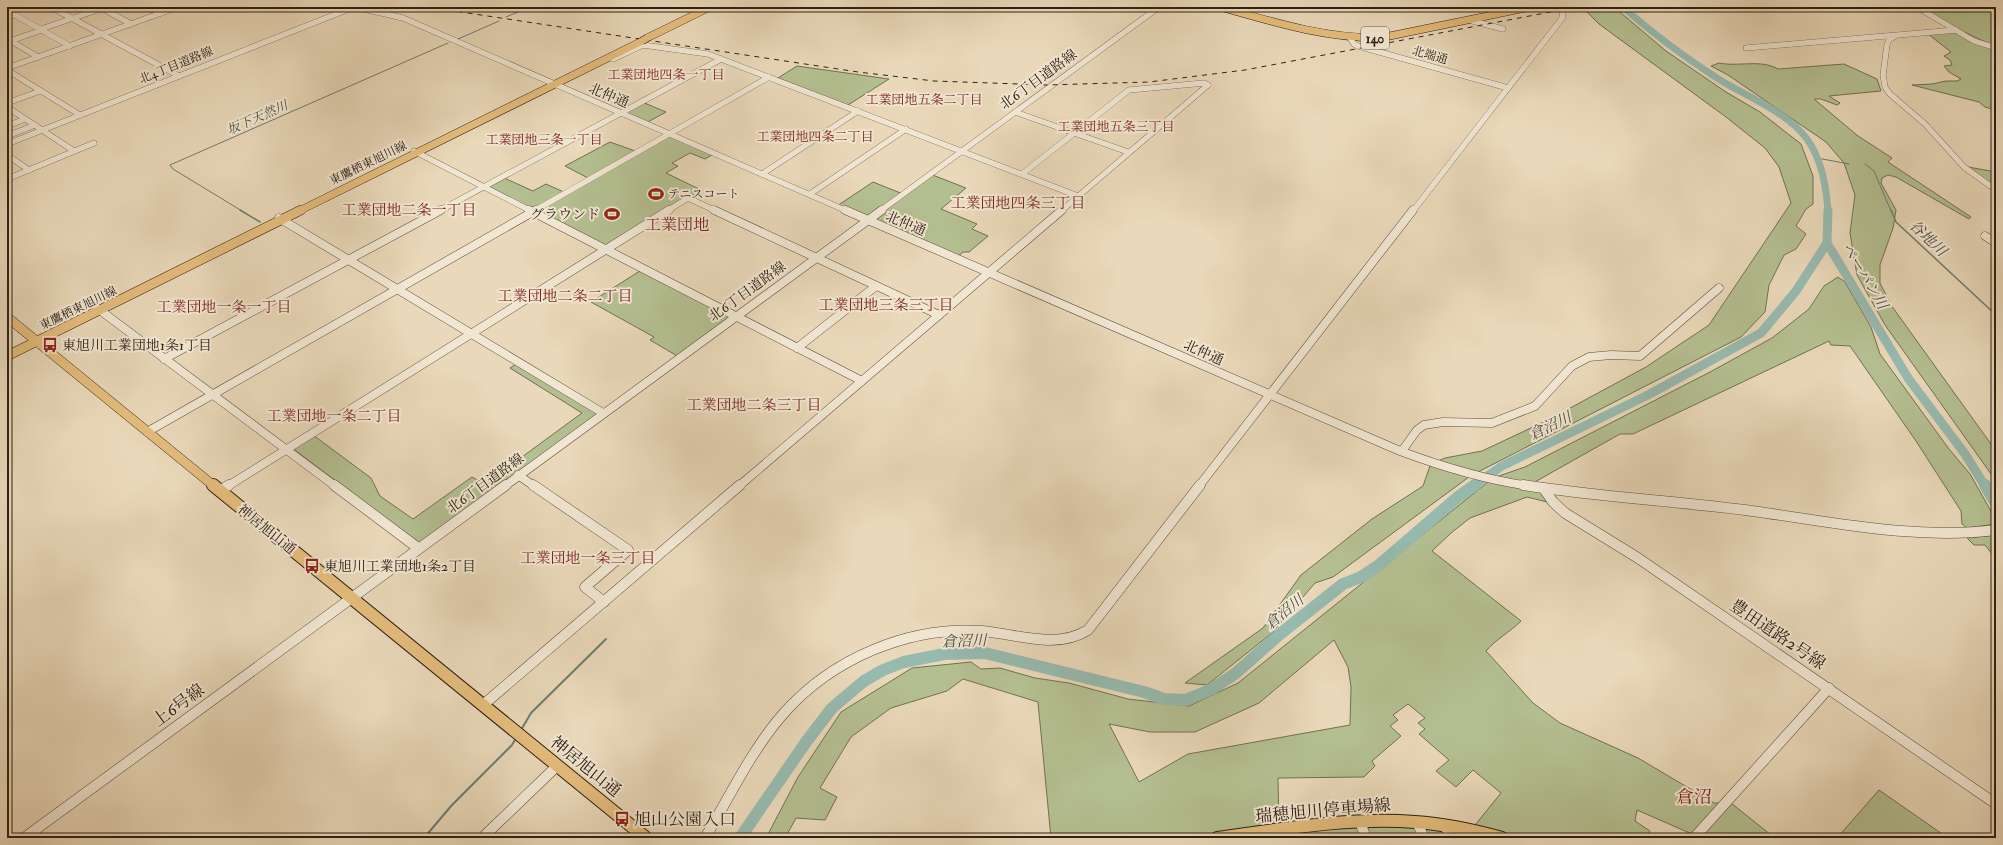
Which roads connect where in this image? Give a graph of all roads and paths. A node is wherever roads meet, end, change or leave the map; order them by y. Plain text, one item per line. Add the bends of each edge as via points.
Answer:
1 (51, 7) edge
2 (102, 7) edge
3 (148, 7) edge
4 (178, 7) edge
5 (355, 7) edge
6 (705, 7) edge
7 (710, 7) edge
8 (1159, 7) edge
9 (1220, 7) edge
10 (1531, 7) edge
11 (1561, 7) edge
12 (1917, 7) edge
13 (160, 13) junction
14 (7, 18) edge
15 (72, 19) junction
16 (1469, 20) junction
17 (131, 24) junction
18 (42, 29) junction
19 (1503, 29) dead end
20 (1956, 30) junction
21 (102, 34) junction
22 (1895, 36) junction
23 (1350, 38) junction
24 (642, 39) junction
25 (8, 41) edge
26 (70, 46) junction
27 (1746, 48) dead end
28 (1996, 48) edge
29 (38, 57) junction
30 (721, 59) junction
31 (7, 69) edge
32 (579, 72) junction
33 (179, 76) junction
34 (769, 77) junction
35 (553, 84) junction
36 (1508, 88) junction
37 (40, 91) junction
38 (7, 103) edge
39 (8, 109) edge
40 (858, 111) junction
41 (1015, 112) junction
42 (621, 113) junction
43 (80, 115) junction
44 (25, 119) junction
45 (35, 125) junction
46 (7, 126) edge
47 (906, 129) junction
48 (42, 130) junction
49 (1073, 133) junction
50 (670, 134) junction
51 (7, 136) edge
52 (94, 143) dead end
53 (7, 144) edge
54 (74, 151) junction
55 (962, 151) junction
56 (415, 152) junction
57 (1128, 152) junction
58 (7, 155) edge
59 (29, 170) junction
60 (762, 174) junction
61 (1022, 174) junction
62 (7, 179) edge
63 (484, 187) junction
64 (1996, 190) edge
65 (810, 194) junction
66 (1078, 196) junction
67 (532, 212) junction
68 (280, 219) junction
69 (868, 220) junction
70 (1985, 236) dead end
71 (1996, 243) edge
72 (606, 250) junction
73 (816, 258) junction
74 (348, 260) junction
75 (989, 272) junction
76 (876, 286) junction
77 (1719, 288) dead end
78 (397, 289) junction
79 (99, 309) junction
80 (939, 315) junction
81 (735, 316) junction
82 (7, 317) edge
83 (471, 334) junction
84 (36, 341) junction
85 (797, 348) junction
86 (7, 355) edge
87 (164, 359) junction
88 (862, 380) junction
89 (213, 394) junction
90 (1270, 394) junction
91 (603, 413) junction
92 (148, 432) junction
93 (286, 449) junction
94 (1402, 451) junction
95 (518, 475) junction
96 (1544, 489) junction
97 (220, 491) junction
98 (1996, 530) edge
99 (418, 548) junction
100 (351, 598) junction
101 (604, 602) junction
102 (1829, 688) junction
103 (483, 705) junction
104 (557, 766) junction
105 (1996, 804) edge
106 (1360, 822) junction
107 (1417, 822) junction
108 (1444, 825) junction
109 (1291, 834) edge
110 (1486, 835) edge
111 (24, 838) edge
112 (482, 838) edge
113 (646, 838) edge
114 (705, 838) edge
115 (1217, 838) edge
116 (1366, 838) edge
117 (1424, 838) edge
118 (1452, 838) edge
119 (1502, 838) edge
120 (1694, 838) edge

1 - 15 street
2 - 15 street
2 - 17 street
3 - 13 street
4 - 13 street
5 - 33 street, 北4丁目道路線
5 - 35 street, 北仲通 via 403,18
6 - 24 main road, 東鷹栖東旭川線
7 - 24 main road, 東鷹栖東旭川線
8 - 41 street, 北6丁目道路線
9 - 23 main road, 140 via 1327,36
10 - 16 main road, 140
11 - 36 street via 1563,17
12 - 20 street
13 - 17 street
14 - 18 street via 15,15
15 - 18 street
15 - 21 street
16 - 19 street
16 - 23 main road, 140 via 1380,38
17 - 21 street
18 - 25 street
18 - 26 street
20 - 22 street
20 - 28 street via 1974,41
21 - 26 street
21 - 33 street
22 - 27 street
22 - 64 street via 1887,45 1883,75 1885,87 1925,124 1964,167
23 - 36 street, 北端通 via 1358,46
24 - 32 main road, 東鷹栖東旭川線
24 - 35 main road, 東鷹栖東旭川線
25 - 29 street
26 - 29 street
29 - 31 street
30 - 32 street via 708,54 643,45 588,71
30 - 34 street
30 - 42 street
31 - 37 street
32 - 35 main road, 東鷹栖東旭川線
33 - 43 street, 北4丁目道路線
34 - 40 street
34 - 50 street
35 - 42 street, 北仲通
35 - 56 main road, 東鷹栖東旭川線
36 - 90 street
37 - 38 street
37 - 43 street
39 - 44 street
40 - 47 street
40 - 60 street
41 - 49 street
41 - 55 street, 北6丁目道路線
42 - 50 street, 北仲通
42 - 63 street
43 - 48 street, 北4丁目道路線
44 - 45 street
44 - 46 street
45 - 48 street
45 - 51 street
47 - 55 street
47 - 65 street
48 - 53 street, 北4丁目道路線
48 - 54 street
49 - 57 street
49 - 57 street via 1129,90 1208,84
49 - 61 street
50 - 60 street, 北仲通
50 - 67 street
52 - 54 street
54 - 59 street
55 - 61 street
55 - 69 street, 北6丁目道路線
56 - 63 street
56 - 68 main road, 東鷹栖東旭川線
57 - 66 street
58 - 59 street
59 - 62 street
60 - 65 street, 北仲通
61 - 66 street
63 - 67 street
63 - 74 street
65 - 69 street, 北仲通
66 - 75 street
67 - 72 street
67 - 78 street
68 - 74 street
68 - 79 main road, 東鷹栖東旭川線
69 - 73 street, 北6丁目道路線
69 - 75 street, 北仲通
70 - 71 street
72 - 73 street via 688,198
72 - 81 street
72 - 83 street
73 - 76 street
73 - 81 street, 北6丁目道路線
74 - 78 street
74 - 87 street
75 - 80 street
75 - 90 street, 北仲通
76 - 80 street
76 - 85 street
77 - 94 street via 1640,356 1589,357 1572,366 1535,406 1492,423 1443,422 1424,425 1417,430
78 - 83 street
78 - 89 street
79 - 84 main road, 東鷹栖東旭川線
79 - 87 street
80 - 88 street
81 - 85 street
81 - 91 street, 北6丁目道路線
82 - 84 main road, 神居旭山通
83 - 91 street
83 - 93 street
84 - 86 main road, 東鷹栖東旭川線
84 - 92 main road, 神居旭山通
85 - 88 street
87 - 89 street
88 - 101 street
89 - 92 street
89 - 93 street
90 - 94 street, 北仲通
90 - 114 street via 1081,636 1062,640 961,630 929,633 897,641 847,664 815,684 785,712 768,735
91 - 95 street, 北6丁目道路線
92 - 97 main road, 神居旭山通
93 - 97 street
93 - 99 street
94 - 96 street, 北仲通 via 1478,477
95 - 99 street, 北6丁目道路線
95 - 101 street via 628,550 585,587
96 - 98 street, 北仲通 via 1934,533
96 - 102 street, 豊田道路2号線 via 1564,513 1638,558
97 - 100 main road, 神居旭山通
99 - 100 street, 北6丁目道路線
100 - 103 main road, 神居旭山通
100 - 111 street, 上6号線
101 - 103 street
102 - 105 street, 豊田道路2号線
102 - 120 street
103 - 104 main road, 神居旭山通
104 - 112 street
104 - 113 main road, 神居旭山通
106 - 107 main road, 瑞穂旭川停車場線
106 - 109 main road, 瑞穂旭川停車場線
106 - 116 street
107 - 108 main road, 瑞穂旭川停車場線
107 - 117 street
108 - 110 main road, 瑞穂旭川停車場線
108 - 118 street
109 - 115 main road, 瑞穂旭川停車場線
110 - 119 main road, 瑞穂旭川停車場線

